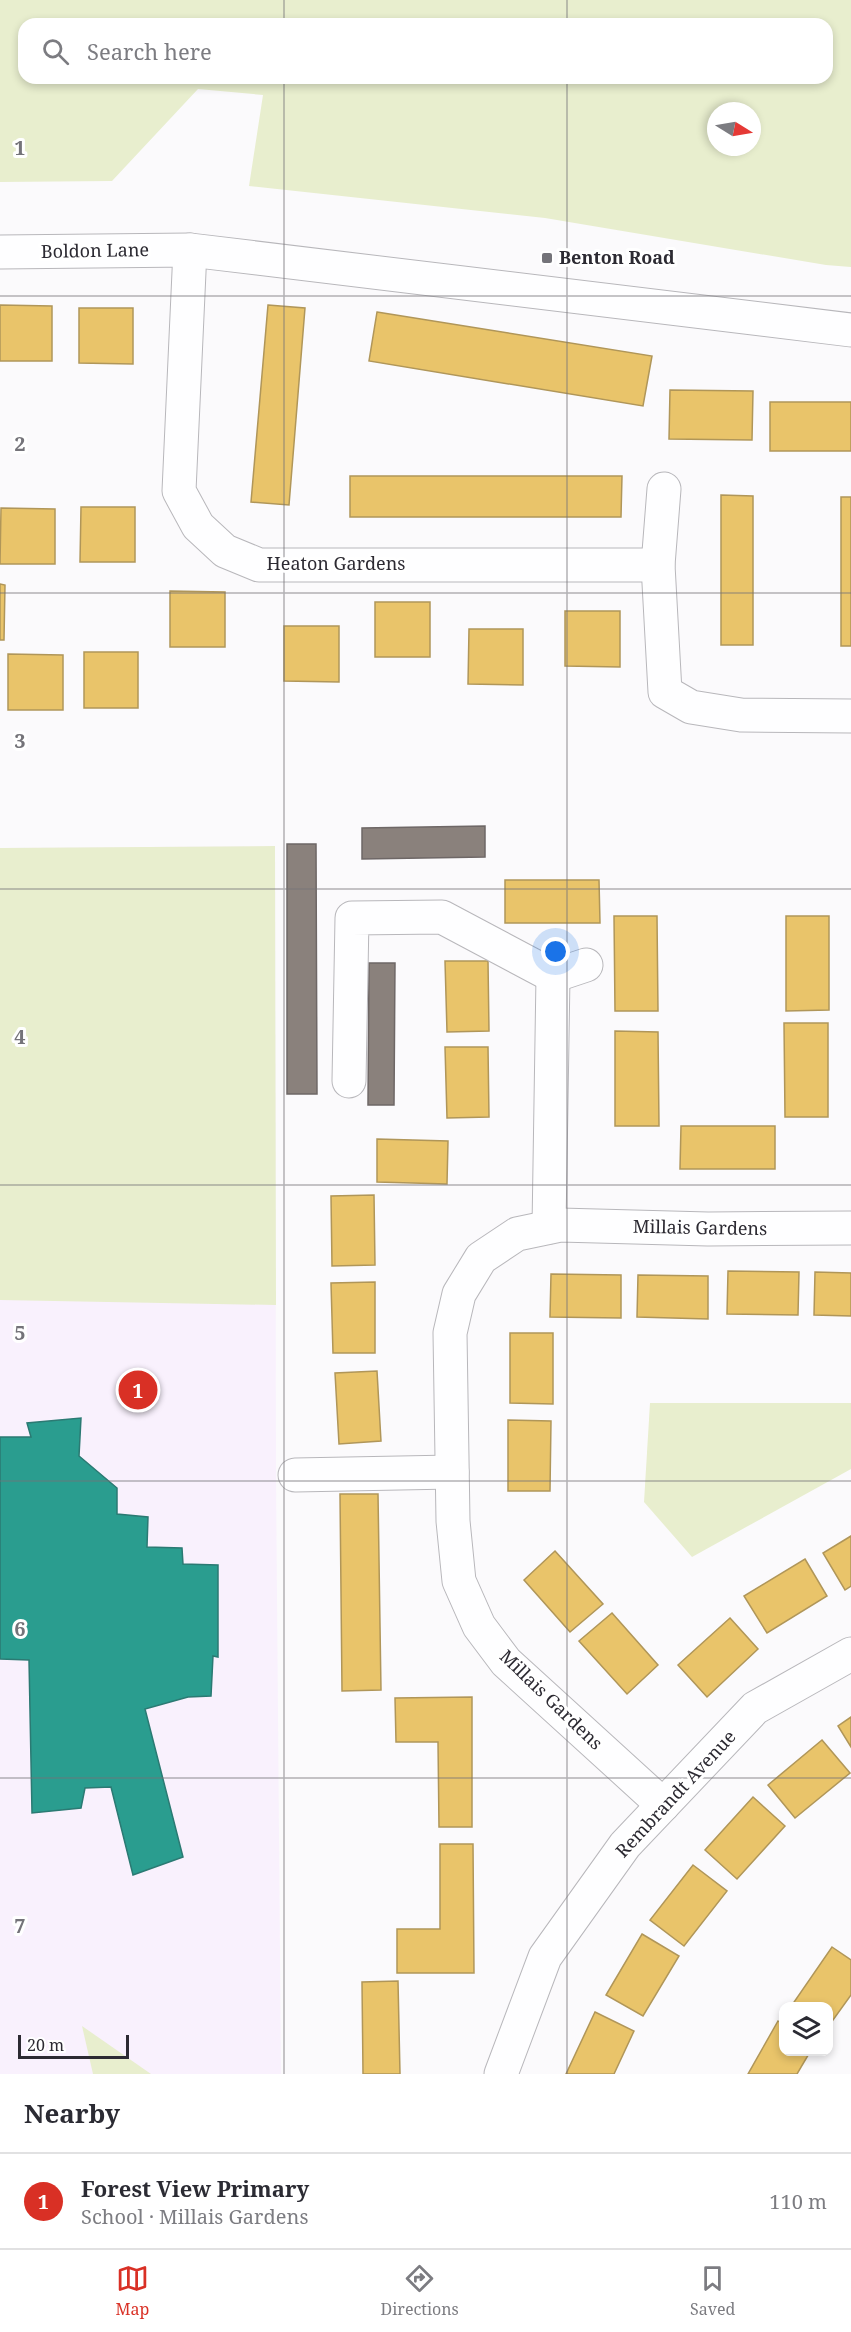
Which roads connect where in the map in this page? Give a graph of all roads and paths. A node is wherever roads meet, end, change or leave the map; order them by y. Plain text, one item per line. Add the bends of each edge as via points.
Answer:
1 (190, 250) junction
2 (0, 252) edge
3 (851, 330) edge
4 (663, 489) dead end
5 (658, 565) junction
6 (851, 716) edge
7 (586, 965) dead end
8 (553, 976) junction
9 (349, 1081) dead end
10 (549, 1227) junction
11 (851, 1228) edge
12 (452, 1472) junction
13 (295, 1475) dead end
14 (851, 1654) edge
15 (663, 1805) junction
16 (501, 2074) edge

1 - 2 street, Boldon Lane
1 - 3 street
1 - 5 street, Heaton Gardens via 179,491 198,526 225,551 260,565
4 - 5 street
5 - 6 street via 665,692 691,707 741,715
7 - 8 street
8 - 9 street via 442,917 352,918
8 - 10 street
10 - 11 street, Millais Gardens
10 - 12 street, Millais Gardens via 517,1234 482,1258 459,1294 450,1333
12 - 13 street
12 - 15 street, Millais Gardens via 459,1581 479,1626 506,1662
14 - 15 street, Rembrandt Avenue via 755,1708
15 - 16 street, Rembrandt Avenue via 625,1845 545,1957

